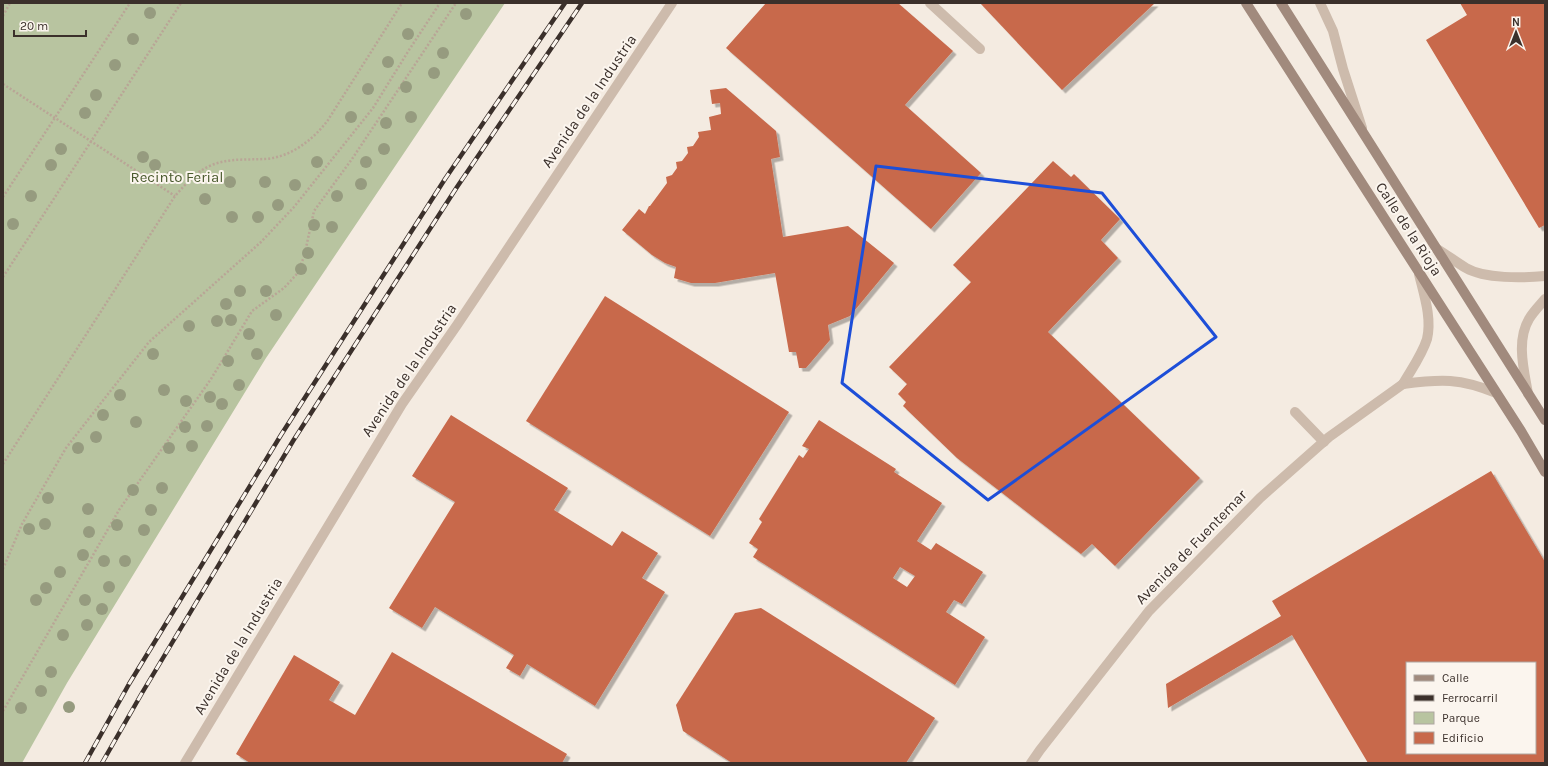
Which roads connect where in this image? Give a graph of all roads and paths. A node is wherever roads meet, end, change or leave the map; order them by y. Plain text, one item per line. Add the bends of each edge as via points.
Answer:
1 (10, 3) edge
2 (130, 3) edge
3 (181, 3) edge
4 (402, 3) edge
5 (440, 3) edge
6 (456, 3) edge
7 (672, 3) edge
8 (930, 3) edge
9 (1246, 3) edge
10 (1281, 3) edge
11 (1320, 3) edge
12 (3, 16) edge
13 (980, 49) dead end
14 (3, 84) edge
15 (55, 118) junction
16 (1364, 132) junction
17 (91, 142) junction
18 (175, 196) junction
19 (3, 197) edge
20 (1437, 249) junction
21 (1419, 272) junction
22 (1545, 276) edge
23 (3, 277) edge
24 (1545, 299) edge
25 (1403, 384) junction
26 (1496, 393) junction
27 (1528, 394) junction
28 (1295, 412) dead end
29 (1545, 420) edge
30 (1324, 442) junction
31 (3, 464) edge
32 (1545, 472) edge
33 (3, 569) edge
34 (3, 711) edge
35 (185, 763) edge
36 (1032, 763) edge

1 - 12 path
2 - 15 path
3 - 17 path
4 - 18 path via 322,129 289,153 276,157 221,161 212,165 192,177
5 - 33 path via 373,108 294,207 261,242 149,342 66,448 22,524
6 - 34 path via 357,153 314,211 304,258 296,275 284,288 252,311 211,379 119,510
7 - 35 street, Avenida de la Industria via 402,404
8 - 13 street
9 - 21 main road, Calle de la Rioja
10 - 16 main road, Calle de la Rioja
11 - 16 street via 1333,31
14 - 15 path
15 - 17 path
15 - 19 path
16 - 20 main road, Calle de la Rioja
17 - 18 path
17 - 23 path
18 - 31 path
20 - 22 street via 1467,269 1488,275 1524,278
20 - 27 main road, Calle de la Rioja
21 - 25 street via 1429,326 1426,340
21 - 26 main road, Calle de la Rioja
24 - 27 street via 1529,319 1522,344
25 - 26 street via 1433,380 1455,381 1473,384
25 - 30 street, Avenida de Fuentemar
26 - 32 main road, Calle de la Rioja
27 - 29 main road, Calle de la Rioja
28 - 30 street
30 - 36 street, Avenida de Fuentemar via 1260,498 1149,611

